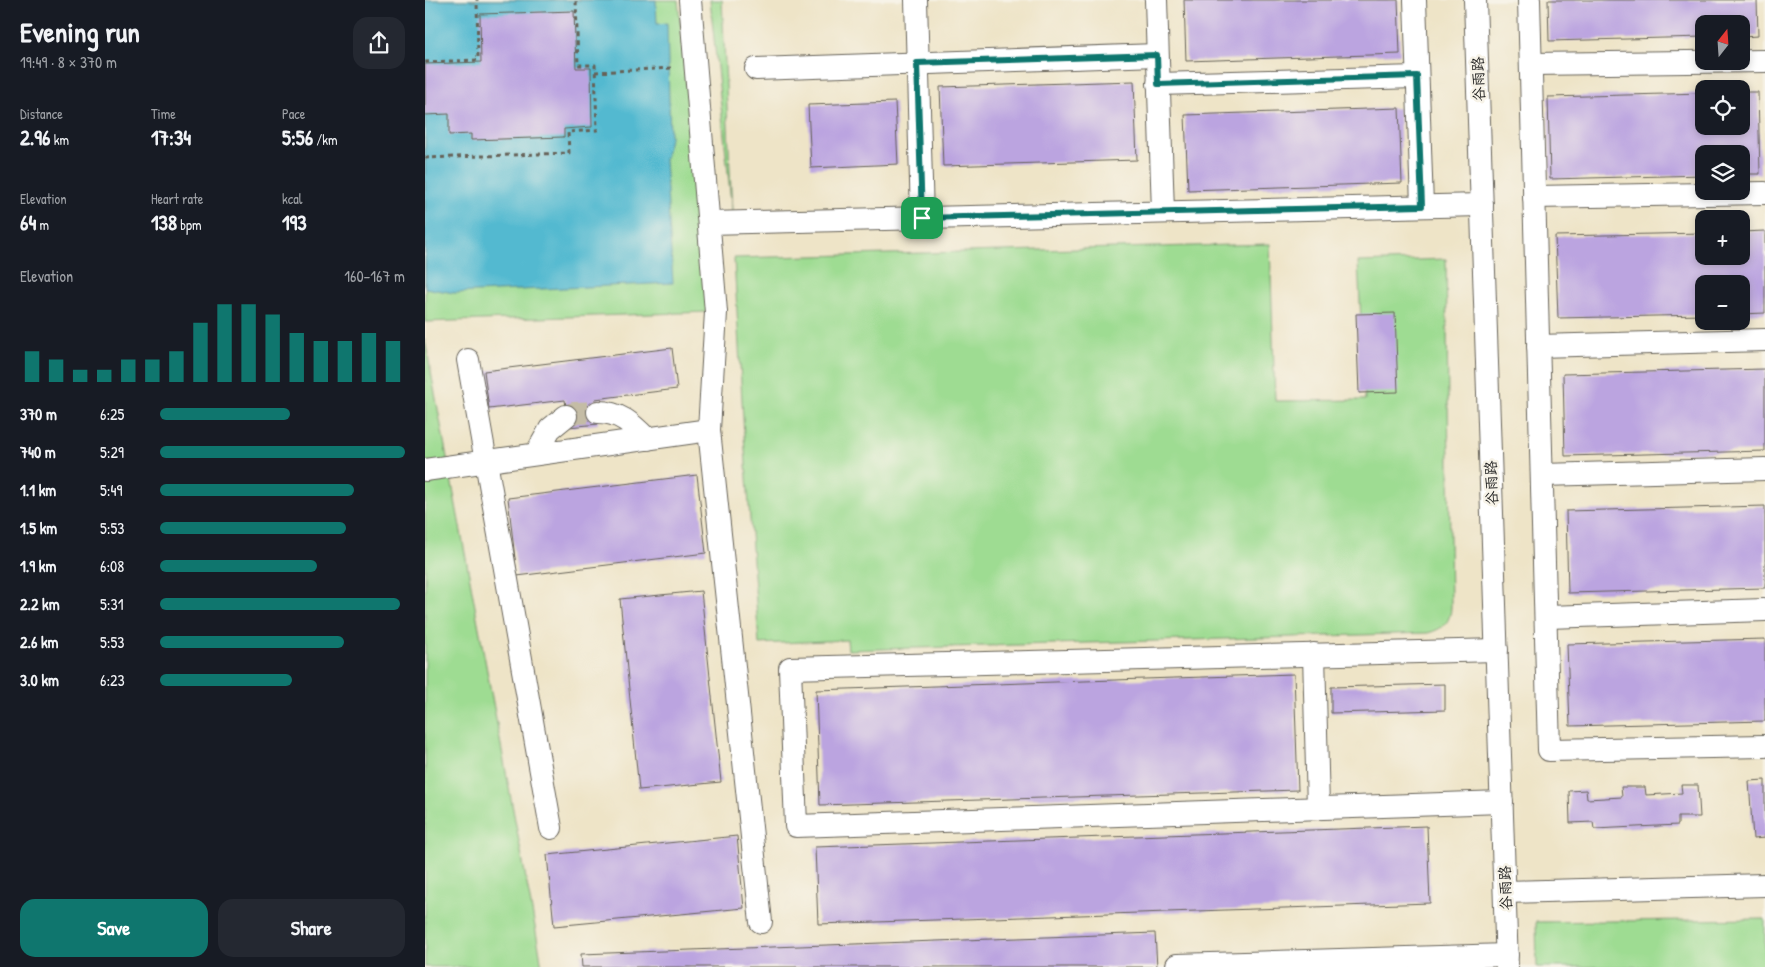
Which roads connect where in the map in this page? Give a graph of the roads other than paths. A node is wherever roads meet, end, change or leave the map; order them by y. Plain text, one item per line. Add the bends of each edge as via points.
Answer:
1 (690, 0) edge
2 (916, 0) edge
3 (1155, 0) edge
4 (1415, 0) edge
5 (1475, 0) edge
6 (1529, 0) edge
7 (1157, 55) junction
8 (1765, 61) edge
9 (917, 63) junction
10 (1531, 64) junction
11 (756, 69) dead end
12 (1417, 76) junction
13 (1158, 84) junction
14 (1765, 193) edge
15 (1534, 197) junction
16 (1482, 205) junction
17 (1422, 206) junction
18 (1163, 212) junction
19 (922, 218) junction
20 (709, 223) junction
21 (1765, 340) edge
22 (1539, 346) junction
23 (468, 360) dead end
24 (598, 412) tunnel mouth
25 (566, 416) tunnel mouth
26 (709, 430) junction
27 (647, 439) junction
28 (537, 454) junction
29 (485, 461) junction
30 (1765, 468) edge
31 (425, 470) edge
32 (1542, 475) junction
33 (1765, 610) edge
34 (1547, 617) junction
35 (1497, 650) junction
36 (1313, 654) junction
37 (1765, 746) edge
38 (1502, 802) junction
39 (1318, 808) junction
40 (551, 828) dead end
41 (1765, 885) edge
42 (1505, 892) junction
43 (761, 922) dead end
44 (1507, 961) edge
45 (1177, 965) dead end

1 - 20 street
2 - 9 street
3 - 7 street
4 - 12 street
5 - 16 street, 谷雨路
6 - 10 street
7 - 9 street
7 - 13 street
8 - 10 street
9 - 11 street
9 - 19 street
10 - 15 street
12 - 13 street
12 - 17 street
13 - 18 street
14 - 15 street
15 - 22 street
16 - 17 street
16 - 35 street, 谷雨路
17 - 18 street
18 - 19 street
19 - 20 street
20 - 26 street via 716,312
21 - 22 street
22 - 32 street
23 - 29 street
24 - 27 street via 624,417
25 - 28 street via 550,428
26 - 27 street
26 - 43 street
27 - 28 street
28 - 29 street
29 - 31 street
29 - 40 street
30 - 32 street
32 - 34 street
33 - 34 street
34 - 37 street via 1549,750
35 - 36 street
35 - 38 street, 谷雨路
36 - 39 street
36 - 39 street via 790,668 796,826
38 - 39 street
38 - 42 street, 谷雨路
41 - 42 street
42 - 44 street, 谷雨路
44 - 45 street

